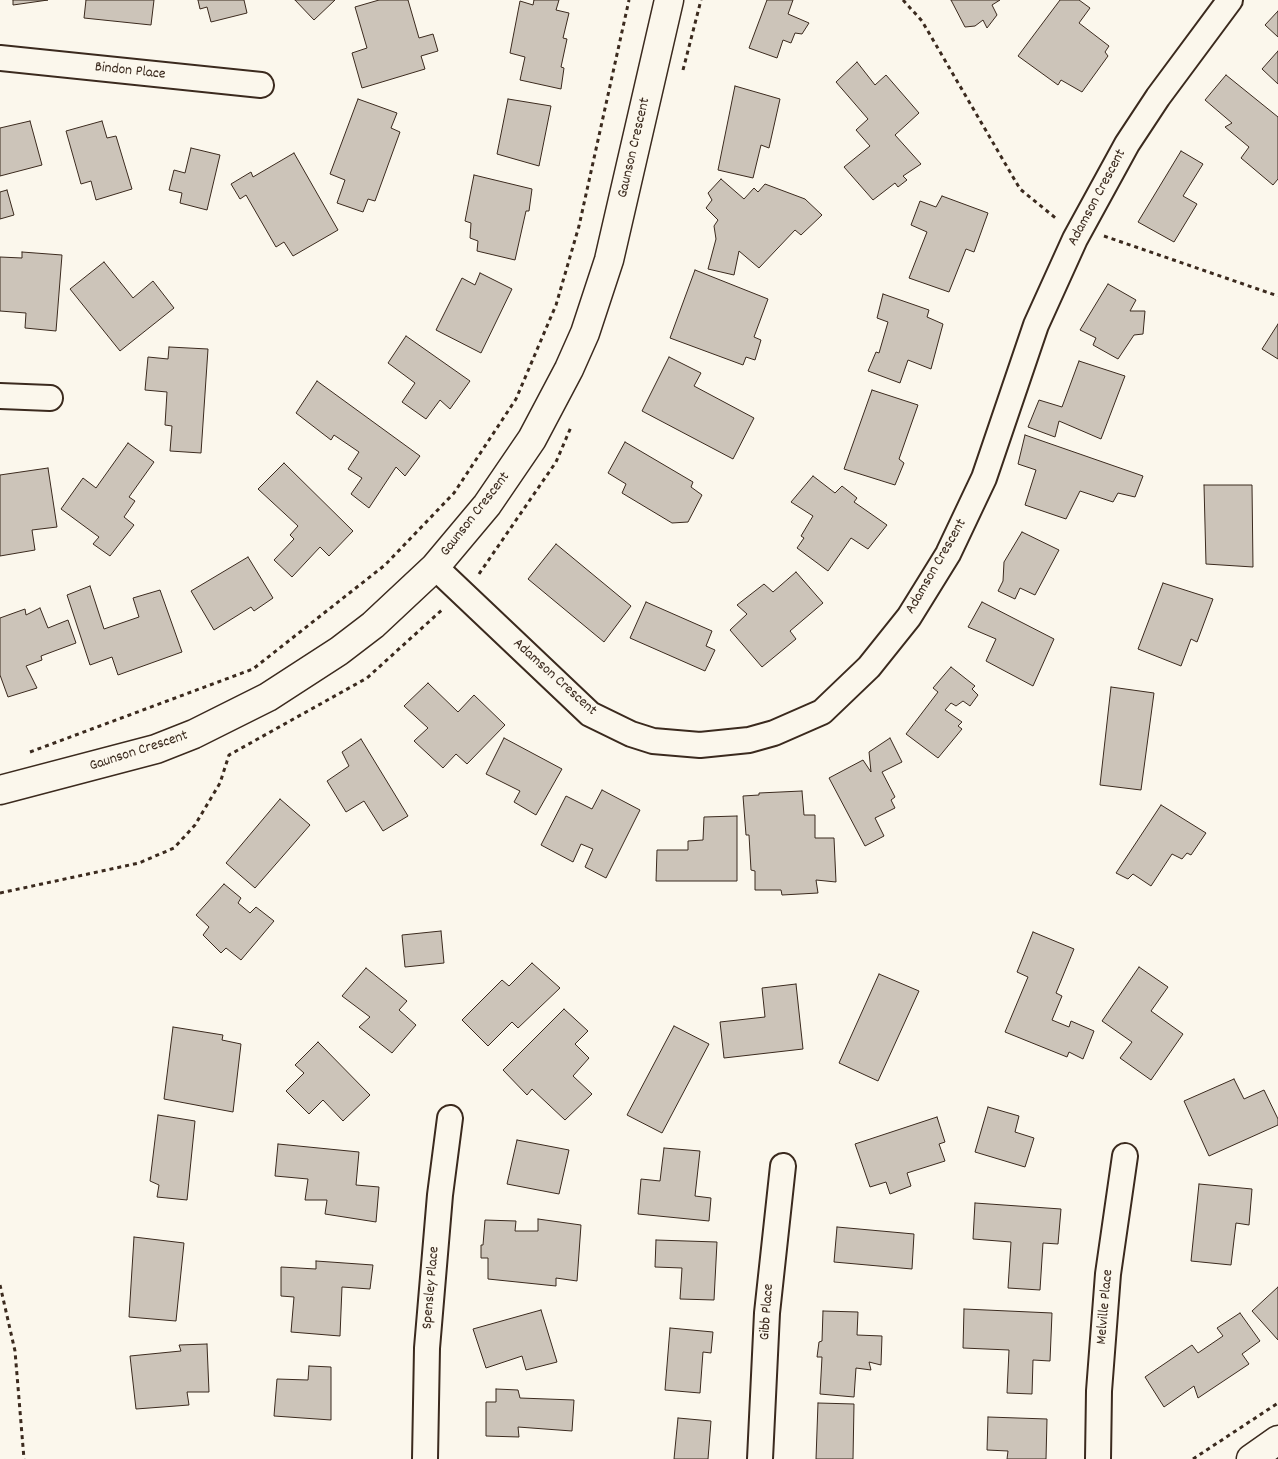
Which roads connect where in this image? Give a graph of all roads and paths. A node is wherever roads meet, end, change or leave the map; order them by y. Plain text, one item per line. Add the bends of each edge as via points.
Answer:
1 (628, 0) edge
2 (668, 0) edge
3 (903, 0) edge
4 (1230, 0) edge
5 (0, 58) edge
6 (261, 85) dead end
7 (1081, 228) junction
8 (1278, 296) edge
9 (0, 396) edge
10 (50, 398) dead end
11 (435, 567) junction
12 (24, 754) dead end
13 (2, 788) edge
14 (174, 848) dead end
15 (0, 893) edge
16 (450, 1118) dead end
17 (1125, 1156) dead end
18 (783, 1166) dead end
19 (0, 1285) edge
20 (1278, 1403) edge
21 (1278, 1440) edge
22 (24, 1459) edge
23 (425, 1459) edge
24 (760, 1459) edge
25 (1098, 1459) edge
26 (1193, 1459) edge
27 (1251, 1459) edge

1 - 12 path via 580,226 556,305 516,399 454,492 385,565 253,669
2 - 11 street, Gaunson Crescent via 609,260 585,333 532,439 487,506
3 - 7 path via 922,21 1020,189 1053,219
4 - 7 street, Adamson Crescent via 1158,96 1127,144
5 - 6 street, Bindon Place
7 - 8 path
7 - 11 street, Adamson Crescent via 1036,325 984,478 948,554 909,617 869,667 822,712 774,733 730,742 700,745 652,741 631,734 590,714
9 - 10 street
11 - 13 street, Gaunson Crescent via 352,641 268,697 156,749 44,780
14 - 15 path via 139,863
16 - 23 street, Spensley Place via 427,1348
17 - 25 street, Melville Place via 1108,1274 1098,1391
18 - 24 street, Gibb Place via 767,1313
19 - 22 path via 15,1351
20 - 26 path
21 - 27 street

